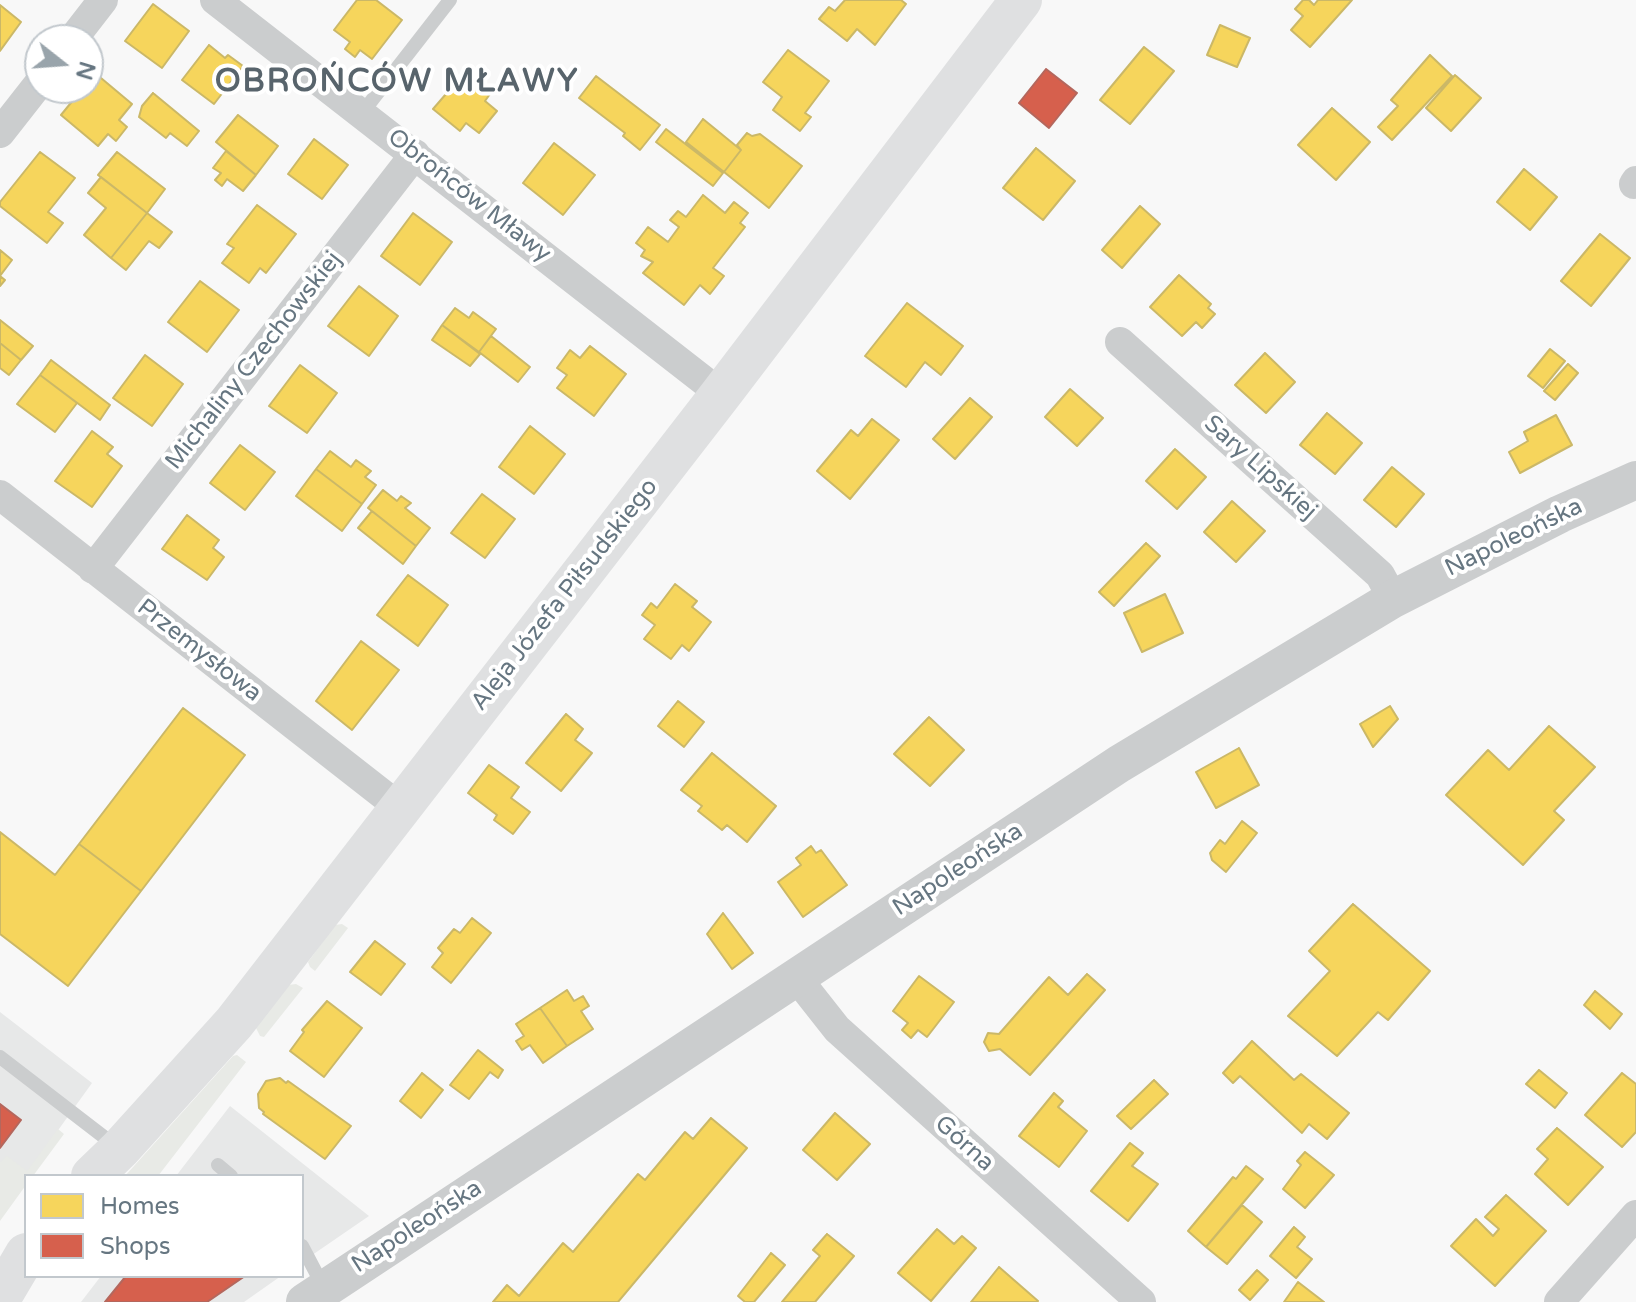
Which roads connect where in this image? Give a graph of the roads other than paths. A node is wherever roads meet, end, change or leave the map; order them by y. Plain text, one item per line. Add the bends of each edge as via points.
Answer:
1 (103, 0) edge
2 (215, 0) edge
3 (450, 0) edge
4 (1021, 0) edge
5 (84, 24) edge
6 (24, 102) edge
7 (362, 113) junction
8 (0, 133) edge
9 (415, 154) junction
10 (1120, 342) dead end
11 (721, 394) junction
12 (1636, 480) edge
13 (0, 495) edge
14 (93, 569) junction
15 (1393, 599) junction
16 (399, 807) junction
17 (796, 977) junction
18 (0, 1057) edge
19 (106, 1162) edge
20 (218, 1165) dead end
21 (229, 1174) edge
22 (1636, 1215) edge
23 (304, 1254) edge
24 (24, 1258) edge
25 (314, 1295) edge
26 (2, 1298) edge
27 (1141, 1302) edge
28 (1559, 1302) edge

1 - 5 street
2 - 7 street, Obrońców Mławy
3 - 7 lane
4 - 11 main road, Aleja Józefa Piłsudskiego
6 - 8 street
7 - 9 street, Obrońców Mławy
9 - 11 street, Obrońców Mławy
9 - 14 street, Michaliny Czechowskiej
10 - 15 street, Sary Lipskiej via 1380,575
11 - 16 main road, Aleja Józefa Piłsudskiego
12 - 15 street, Napoleońska
13 - 14 street, Przemysłowa
14 - 16 street, Przemysłowa
15 - 17 street, Napoleońska via 1119,764
16 - 19 main road, Aleja Józefa Piłsudskiego via 234,1023
17 - 25 street, Napoleońska
17 - 27 street, Górna via 837,1029
18 - 19 lane
20 - 21 lane
22 - 28 street
23 - 25 lane
24 - 26 main road

